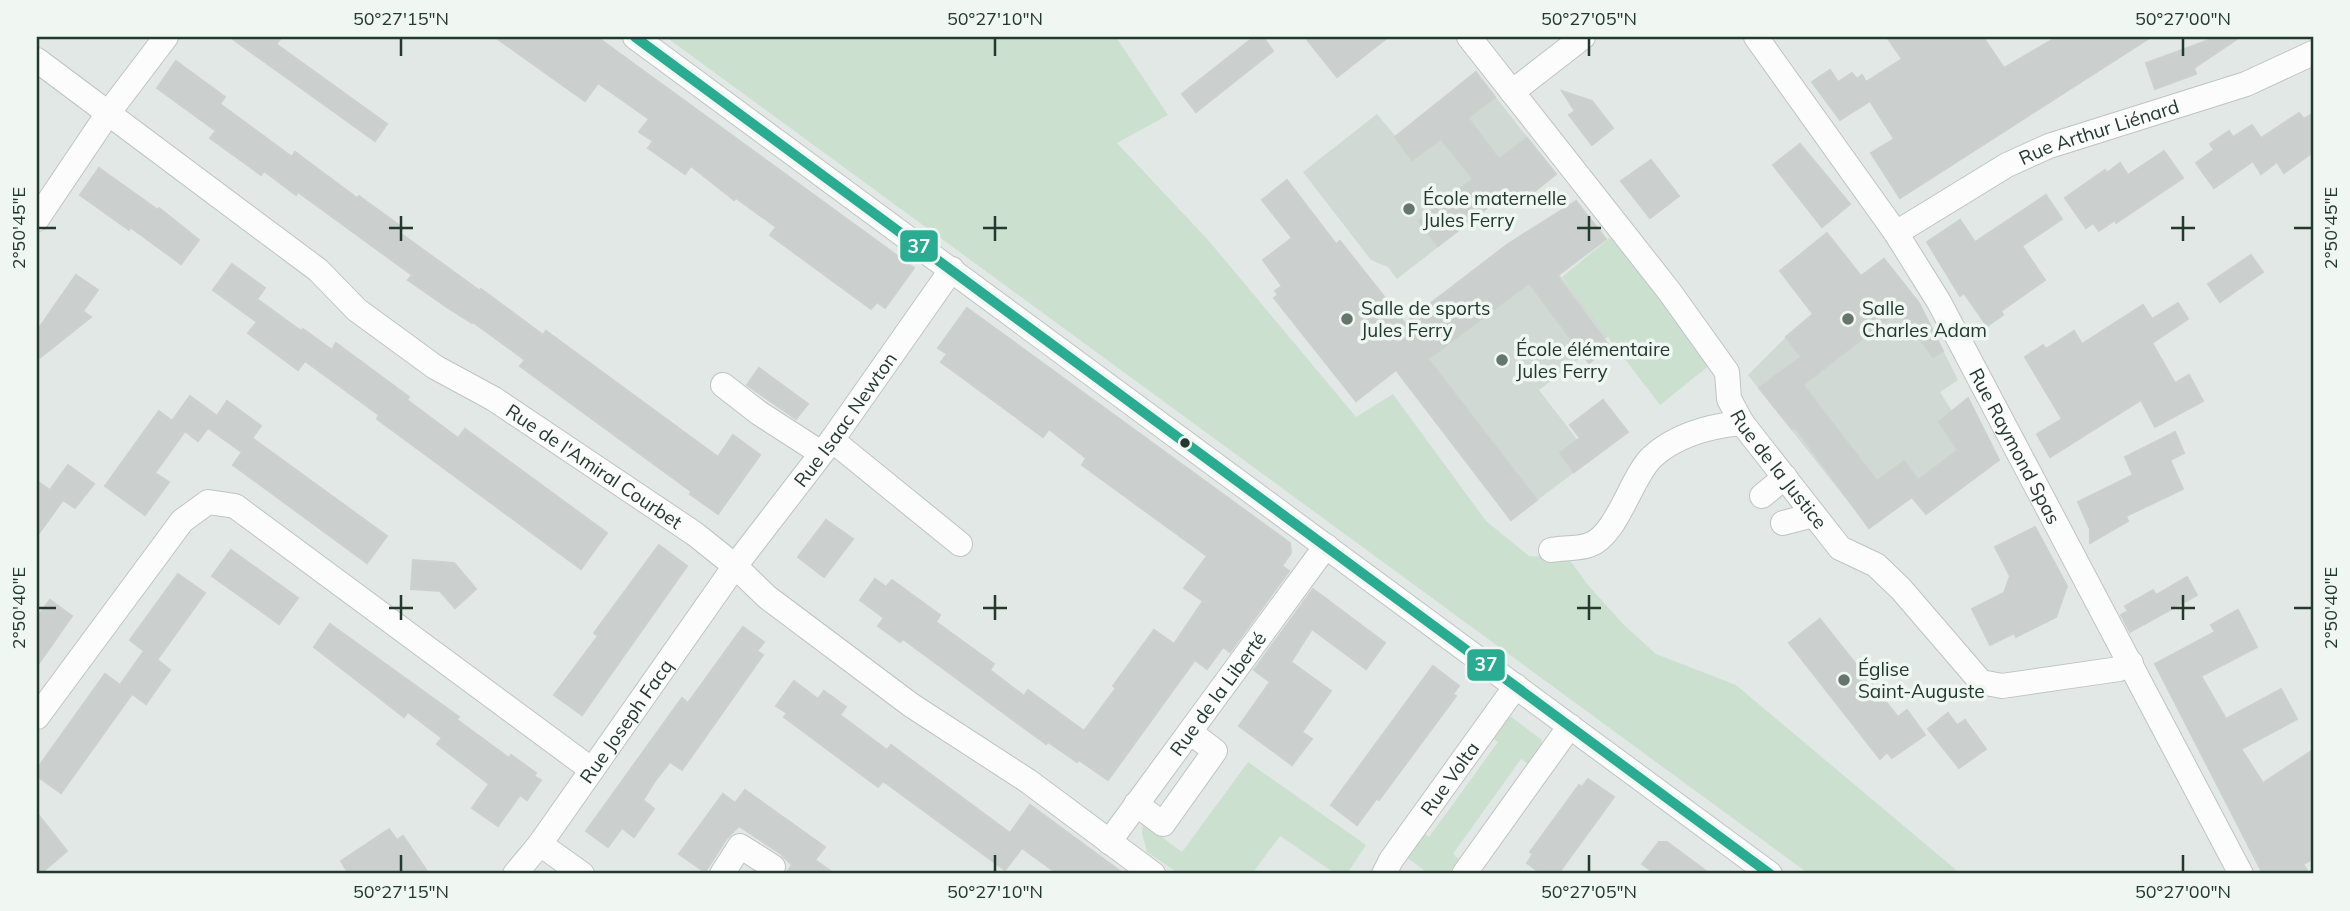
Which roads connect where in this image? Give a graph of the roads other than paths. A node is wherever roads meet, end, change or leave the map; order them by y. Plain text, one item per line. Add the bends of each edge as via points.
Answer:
1 (166, 37) edge
2 (635, 37) edge
3 (1469, 37) edge
4 (1583, 37) edge
5 (1756, 37) edge
6 (2313, 53) edge
7 (37, 60) edge
8 (1512, 92) junction
9 (109, 113) junction
10 (37, 219) edge
11 (1896, 233) junction
12 (952, 269) junction
13 (723, 386) dead end
14 (1742, 423) junction
15 (826, 447) junction
16 (1785, 477) junction
17 (1762, 496) dead end
18 (1814, 515) junction
19 (1783, 523) dead end
20 (960, 544) dead end
21 (1326, 546) junction
22 (1551, 550) dead end
23 (735, 566) junction
24 (2131, 663) junction
25 (1516, 686) junction
26 (37, 717) edge
27 (1570, 726) junction
28 (1189, 732) junction
29 (592, 770) junction
30 (1136, 804) junction
31 (1109, 842) junction
32 (540, 844) junction
33 (773, 867) dead end
34 (515, 874) edge
35 (582, 874) edge
36 (722, 874) edge
37 (1153, 874) edge
38 (1384, 874) edge
39 (1464, 874) edge
40 (1770, 874) edge
41 (2241, 874) edge

1 - 9 street
2 - 12 street
3 - 8 street, Rue de la Justice
4 - 8 street
5 - 11 street, Rue Raymond Spas
6 - 11 street, Rue Arthur Liénard via 2234,88 2049,146 2007,165
7 - 9 street, Rue de l'Amiral Courbet
8 - 14 street, Rue de la Justice via 1727,372 1729,399
9 - 10 street
9 - 23 street, Rue de l'Amiral Courbet via 318,270 358,310 435,368 494,399 695,534
11 - 24 street, Rue Raymond Spas via 1939,302
12 - 15 street, Rue Isaac Newton
12 - 21 street
13 - 15 street via 759,413
14 - 16 street, Rue de la Justice
14 - 22 street via 1718,425 1675,440 1650,459 1612,524 1591,545
15 - 20 street
15 - 23 street, Rue Isaac Newton
16 - 17 street
16 - 18 street, Rue de la Justice
18 - 19 street
18 - 24 street, Rue de la Justice via 1840,548 1876,565 1901,589 1981,682 2002,686
21 - 25 street
21 - 28 street, Rue de la Liberté
23 - 29 street, Rue Joseph Facq
23 - 31 street, Rue de l'Amiral Courbet via 767,597 911,705 1028,781
24 - 41 street, Rue Raymond Spas
25 - 27 street
25 - 38 street, Rue Volta
26 - 29 street via 182,521 208,502 235,506
27 - 39 street
27 - 40 street
28 - 30 street, Rue de la Liberté
28 - 30 street via 1215,751 1163,824
29 - 32 street, Rue Joseph Facq
30 - 31 street, Rue de la Liberté
31 - 37 street, Rue de l'Amiral Courbet
32 - 34 street, Rue Joseph Facq
32 - 35 street
33 - 36 street via 740,846

